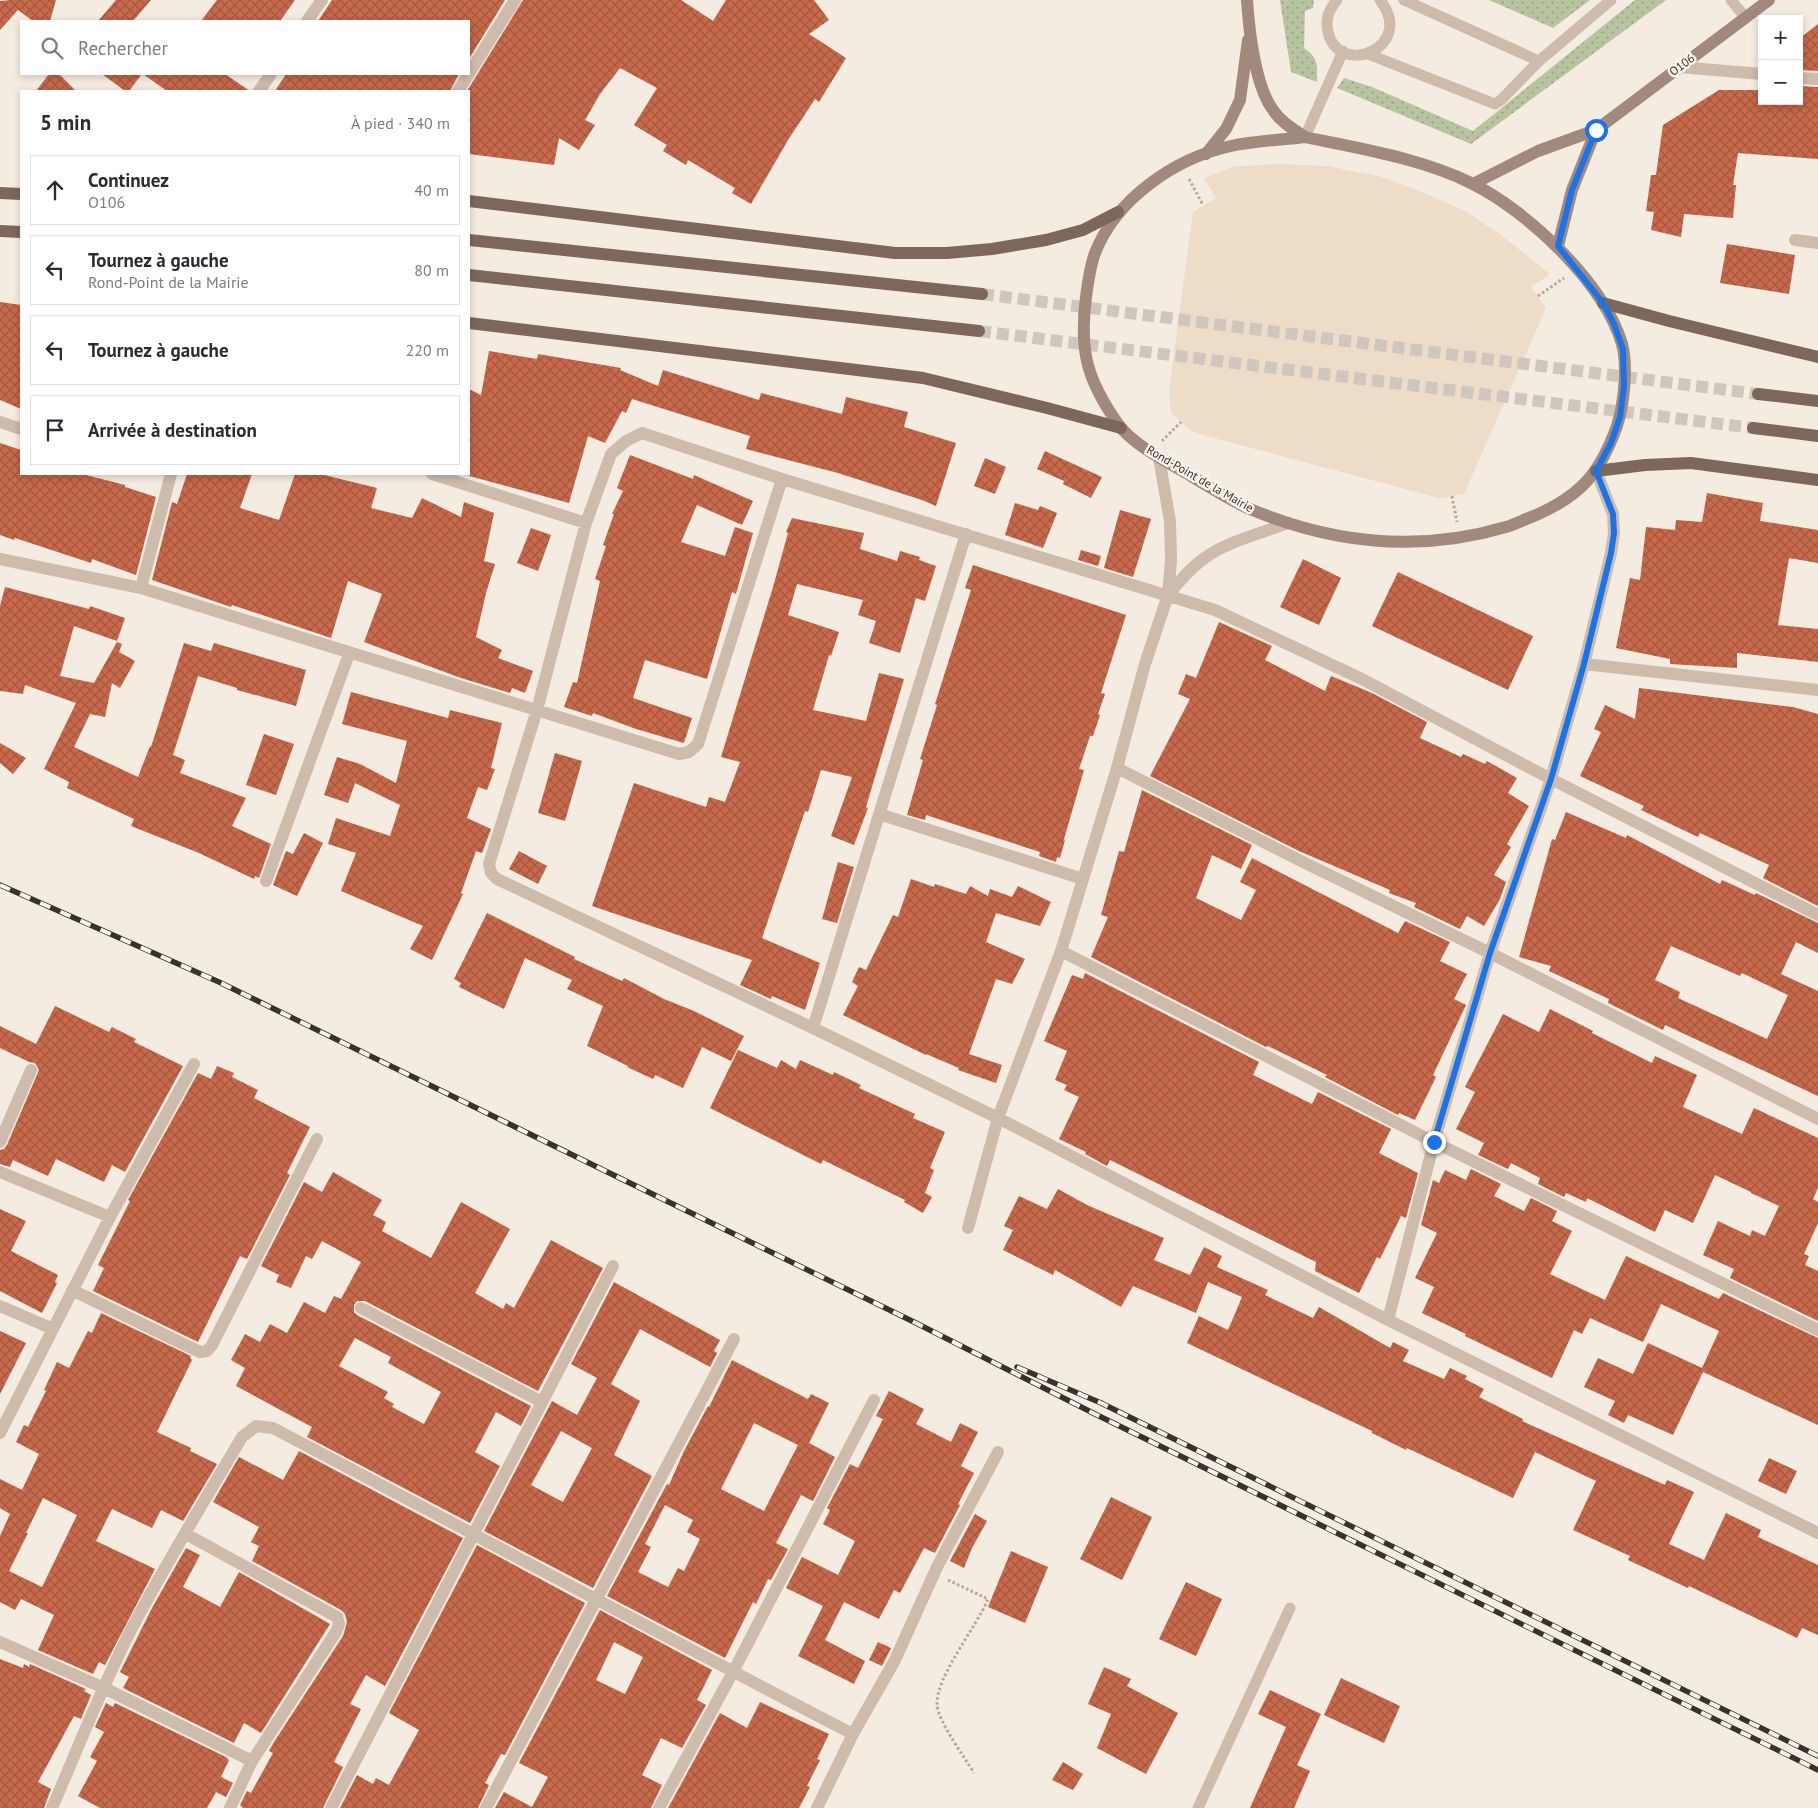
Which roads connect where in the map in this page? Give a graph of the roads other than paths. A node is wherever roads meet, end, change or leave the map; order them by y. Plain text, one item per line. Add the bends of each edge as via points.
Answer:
1 (322, 0) edge
2 (515, 0) edge
3 (1246, 0) edge
4 (1337, 0) edge
5 (1380, 0) edge
6 (1404, 0) edge
7 (1611, 0) edge
8 (1731, 0) edge
9 (1769, 0) edge
10 (1746, 18) junction
11 (308, 20) edge
12 (1249, 34) junction
13 (1342, 51) junction
14 (1368, 54) junction
15 (1539, 61) junction
16 (1680, 67) junction
17 (470, 72) edge
18 (1758, 74) edge
19 (270, 75) edge
20 (468, 75) edge
21 (1803, 78) edge
22 (1818, 79) edge
23 (260, 90) edge
24 (459, 90) edge
25 (1596, 130) junction
26 (1305, 138) junction
27 (1206, 154) junction
28 (1473, 184) junction
29 (0, 193) edge
30 (20, 194) edge
31 (470, 201) edge
32 (1118, 212) junction
33 (0, 232) edge
34 (20, 232) edge
35 (470, 240) edge
36 (1795, 240) dead end
37 (1818, 243) edge
38 (1558, 246) junction
39 (470, 274) edge
40 (982, 294) tunnel mouth
41 (1603, 303) junction
42 (470, 323) edge
43 (979, 331) tunnel mouth
44 (1818, 357) edge
45 (1758, 394) tunnel mouth
46 (1818, 401) edge
47 (0, 422) edge
48 (20, 428) edge
49 (1121, 428) junction
50 (1753, 428) tunnel mouth
51 (1818, 436) edge
52 (1155, 455) junction
53 (1596, 471) junction
54 (171, 475) edge
55 (435, 475) edge
56 (782, 479) junction
57 (1818, 480) edge
58 (586, 523) junction
59 (1288, 523) junction
60 (966, 534) junction
61 (0, 559) edge
62 (141, 588) junction
63 (1168, 595) junction
64 (349, 654) junction
65 (1584, 664) junction
66 (1818, 690) edge
67 (537, 710) junction
68 (1117, 768) junction
69 (1551, 779) junction
70 (879, 814) junction
71 (1084, 879) junction
72 (266, 881) dead end
73 (1818, 915) edge
74 (1061, 951) junction
75 (1490, 953) junction
76 (813, 1028) junction
77 (194, 1064) dead end
78 (31, 1070) dead end
79 (998, 1118) junction
80 (1818, 1119) edge
81 (317, 1139) dead end
82 (0, 1142) edge
83 (1434, 1142) junction
84 (0, 1172) edge
85 (110, 1217) junction
86 (968, 1228) dead end
87 (613, 1266) dead end
88 (72, 1290) junction
89 (0, 1306) edge
90 (361, 1308) dead end
91 (1388, 1320) junction
92 (53, 1329) junction
93 (1818, 1330) edge
94 (734, 1339) dead end
95 (874, 1400) dead end
96 (542, 1402) junction
97 (0, 1433) edge
98 (998, 1452) dead end
99 (1818, 1533) edge
100 (186, 1534) junction
101 (474, 1534) junction
102 (596, 1600) junction
103 (1290, 1608) dead end
104 (0, 1642) edge
105 (733, 1672) junction
106 (104, 1688) junction
107 (853, 1734) junction
108 (252, 1761) junction
109 (52, 1808) edge
110 (230, 1808) edge
111 (331, 1808) edge
112 (486, 1808) edge
113 (659, 1808) edge
114 (817, 1808) edge
115 (1198, 1808) edge

1 - 11 street
2 - 17 street
3 - 12 main road
4 - 13 lane via 1328,15 1327,26 1329,36
5 - 14 lane via 1390,19 1390,30 1386,40
6 - 15 lane
7 - 15 lane
8 - 10 lane
9 - 10 main road, O106
10 - 16 main road, O106
12 - 26 main road via 1262,90 1271,108
12 - 27 main road via 1240,100 1226,129
13 - 14 lane
13 - 26 lane
14 - 15 lane via 1495,104
16 - 18 street
16 - 25 main road, O106
19 - 23 street
20 - 24 street
21 - 22 street
25 - 28 main road, O106 via 1538,151
25 - 38 main road via 1572,190
26 - 27 main road, Rond-Point de la Mairie via 1246,144
26 - 28 main road, Rond-Point de la Mairie via 1425,165
27 - 32 main road, Rond-Point de la Mairie via 1144,187
28 - 38 main road, Rond-Point de la Mairie
29 - 30 main road
31 - 32 main road via 895,253 992,250 1083,230
32 - 49 main road, Rond-Point de la Mairie via 1094,254 1083,324 1085,355 1093,384
33 - 34 main road
35 - 40 main road
36 - 37 street
38 - 41 main road, Rond-Point de la Mairie
39 - 43 main road
41 - 44 main road
41 - 53 main road, Rond-Point de la Mairie via 1623,349 1624,386 1620,417
42 - 49 main road via 923,378
45 - 46 main road
47 - 48 street
49 - 52 main road, Rond-Point de la Mairie
50 - 51 main road
52 - 59 main road, Rond-Point de la Mairie via 1246,507
52 - 63 street via 1170,520
53 - 57 main road via 1691,463
53 - 59 main road, Rond-Point de la Mairie via 1580,489 1552,508 1509,526 1460,538 1398,543 1359,540
53 - 65 street via 1613,514 1614,533
54 - 62 street
55 - 58 street
56 - 58 street via 642,433 611,454
56 - 60 street
56 - 67 street via 698,744 689,752 679,754
58 - 67 street
59 - 63 street via 1206,557
60 - 63 street
60 - 70 street
61 - 62 street
62 - 64 street
63 - 68 street via 1145,664
63 - 69 street via 1215,610 1362,679
64 - 67 street
64 - 72 street
65 - 66 street
65 - 69 street
67 - 76 street via 489,864 491,873
68 - 71 street
68 - 75 street
69 - 73 street
69 - 75 street
70 - 71 street
70 - 76 street
71 - 74 street
74 - 79 street
74 - 83 street
75 - 80 street
75 - 83 street
76 - 79 street
77 - 85 street
78 - 82 street
79 - 86 street
79 - 91 street
81 - 88 street via 207,1351 200,1352
83 - 91 street
83 - 93 street
84 - 85 street
85 - 88 street
87 - 96 street
88 - 92 street
89 - 92 street
90 - 96 street
91 - 99 street
92 - 97 street
94 - 102 street
95 - 105 street
96 - 101 street
98 - 107 street via 935,1573 895,1660
100 - 101 street via 242,1437 256,1426 273,1428
100 - 106 street via 159,1578
100 - 108 street via 337,1617 336,1632
101 - 102 street
101 - 111 street
102 - 105 street
102 - 112 street
103 - 115 lane
104 - 106 street
105 - 107 street
105 - 113 street
106 - 108 street
106 - 109 street
107 - 114 street
108 - 110 street

